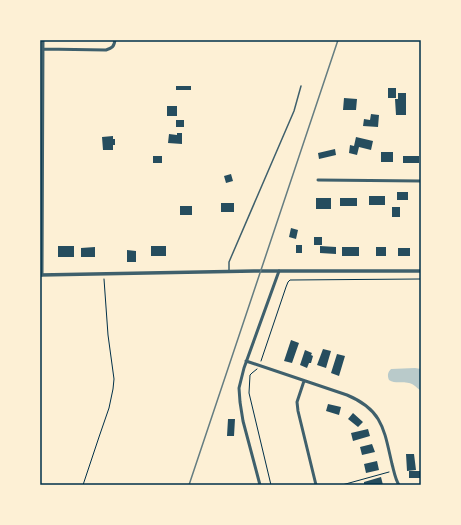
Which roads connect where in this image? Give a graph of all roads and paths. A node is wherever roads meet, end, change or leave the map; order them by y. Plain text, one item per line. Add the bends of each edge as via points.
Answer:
1 (43, 40) edge
2 (116, 40) edge
3 (42, 49) junction
4 (301, 86) dead end
5 (318, 180) dead end
6 (421, 181) edge
7 (228, 271) junction
8 (279, 271) junction
9 (421, 271) edge
10 (103, 274) junction
11 (41, 275) edge
12 (421, 279) edge
13 (246, 361) junction
14 (259, 365) junction
15 (304, 381) junction
16 (394, 471) junction
17 (83, 485) edge
18 (260, 485) edge
19 (271, 485) edge
20 (316, 485) edge
21 (342, 485) edge
22 (399, 485) edge

1 - 3 street
2 - 3 street via 112,48 106,50
3 - 11 street
4 - 7 lane via 294,111 229,262
5 - 6 street
7 - 8 street
7 - 10 street
8 - 9 street
8 - 13 street
10 - 11 street
10 - 17 path via 114,379 102,430
12 - 14 path via 290,280
13 - 14 street
13 - 18 street via 239,388 240,402
14 - 15 street
14 - 19 path via 250,375 249,393
15 - 16 street via 353,398 372,411 382,425
15 - 20 street via 297,402 298,412
16 - 21 path
16 - 22 street

